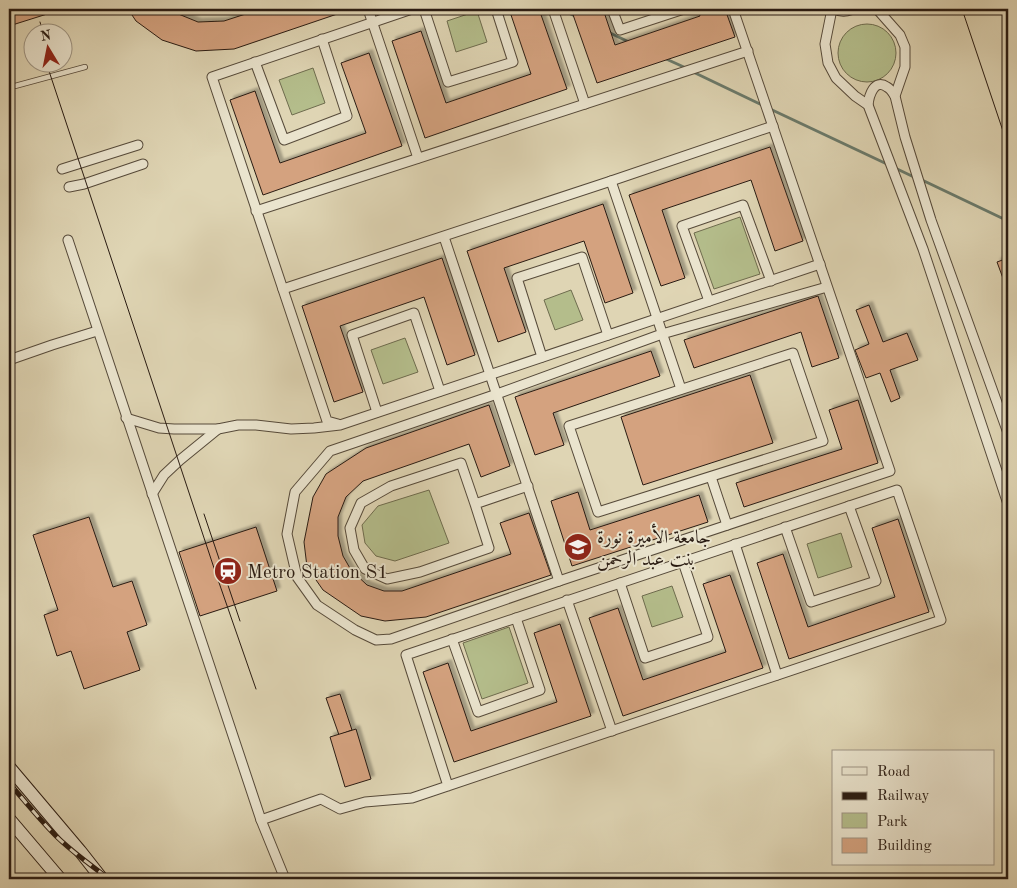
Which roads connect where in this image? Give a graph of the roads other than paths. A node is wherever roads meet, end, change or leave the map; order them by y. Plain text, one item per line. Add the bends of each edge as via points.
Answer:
1 (368, 9) edge
2 (412, 9) edge
3 (424, 9) edge
4 (496, 9) edge
5 (553, 9) edge
6 (612, 9) edge
7 (684, 9) edge
8 (734, 9) edge
9 (833, 9) edge
10 (854, 9) edge
11 (877, 9) edge
12 (372, 22) junction
13 (322, 39) junction
14 (748, 50) junction
15 (255, 62) junction
16 (85, 67) dead end
17 (15, 86) dead end
18 (896, 96) junction
19 (585, 104) junction
20 (868, 106) junction
21 (773, 126) junction
22 (138, 145) dead end
23 (418, 158) junction
24 (143, 164) dead end
25 (62, 169) dead end
26 (611, 181) junction
27 (69, 187) dead end
28 (256, 211) junction
29 (444, 237) junction
30 (68, 240) dead end
31 (820, 264) junction
32 (771, 281) junction
33 (827, 287) junction
34 (283, 289) junction
35 (709, 301) junction
36 (657, 318) junction
37 (98, 331) junction
38 (662, 334) junction
39 (608, 335) junction
40 (542, 357) junction
41 (9, 360) edge
42 (490, 374) junction
43 (681, 389) junction
44 (440, 391) junction
45 (497, 394) junction
46 (377, 412) junction
47 (126, 418) junction
48 (340, 425) junction
49 (218, 428) junction
50 (1008, 433) edge
51 (711, 477) junction
52 (528, 486) junction
53 (152, 494) junction
54 (475, 504) junction
55 (1008, 504) edge
56 (849, 506) junction
57 (727, 525) junction
58 (785, 527) junction
59 (735, 544) junction
60 (683, 562) junction
61 (560, 581) junction
62 (620, 583) junction
63 (567, 600) junction
64 (516, 618) junction
65 (452, 639) junction
66 (777, 675) junction
67 (612, 731) junction
68 (9, 767) edge
69 (448, 786) junction
70 (9, 819) edge
71 (261, 820) junction
72 (58, 877) edge
73 (103, 879) edge
74 (285, 879) edge

1 - 12 street
2 - 12 street
3 - 4 street via 448,82 513,62
5 - 19 street
6 - 7 street via 620,30
8 - 14 street
9 - 10 street via 847,12
9 - 20 street via 826,44 828,63 836,78
11 - 18 street via 900,35 905,47 905,67
12 - 13 street
12 - 23 street
13 - 15 street
13 - 15 street via 347,116 284,140
14 - 19 street
14 - 21 street
15 - 28 street via 212,77
16 - 17 lane
18 - 20 street via 888,87 879,86 871,90
18 - 50 street via 931,220
19 - 23 street
20 - 55 street via 923,249
21 - 26 street
21 - 31 street
22 - 25 street
23 - 28 street
24 - 27 street
26 - 29 street
26 - 36 street
28 - 34 street
29 - 34 street
29 - 42 street
30 - 37 street
31 - 32 street
31 - 33 street
32 - 35 street
32 - 35 street via 743,205 682,226
33 - 38 street
33 - 57 street via 890,471
34 - 48 street via 327,421
35 - 36 street
36 - 38 street
36 - 39 street
37 - 41 street
37 - 47 street
38 - 43 street
38 - 45 street
39 - 40 street
39 - 40 street via 582,257 517,278
40 - 42 street
42 - 44 street
42 - 45 street
43 - 51 street via 569,426 598,512
43 - 51 street via 793,353 820,432 823,441
44 - 46 street
44 - 46 street via 414,313 352,335
45 - 52 street
45 - 61 street via 330,450 295,492 287,534 297,577 317,605 376,640 391,639
46 - 48 street
47 - 49 street via 159,428
47 - 53 street
48 - 49 street via 291,429 262,425
49 - 53 street via 164,475
51 - 57 street
52 - 54 street
52 - 61 street
53 - 71 street
54 - 54 street via 461,463 391,486 361,503 350,528 354,550 365,569 387,580 489,548
56 - 58 street
56 - 58 street via 876,581 811,602
56 - 66 street via 897,490 940,620
57 - 61 street
58 - 59 street
59 - 60 street
59 - 66 street
60 - 62 street
60 - 62 street via 708,637 645,658
62 - 63 street
63 - 64 street
63 - 67 street
64 - 65 street
64 - 65 street via 540,690 478,712
65 - 69 street via 406,655
66 - 67 street
67 - 69 street
68 - 73 main road
69 - 71 street via 412,798 365,802 340,809 321,799
70 - 72 main road
71 - 74 street

